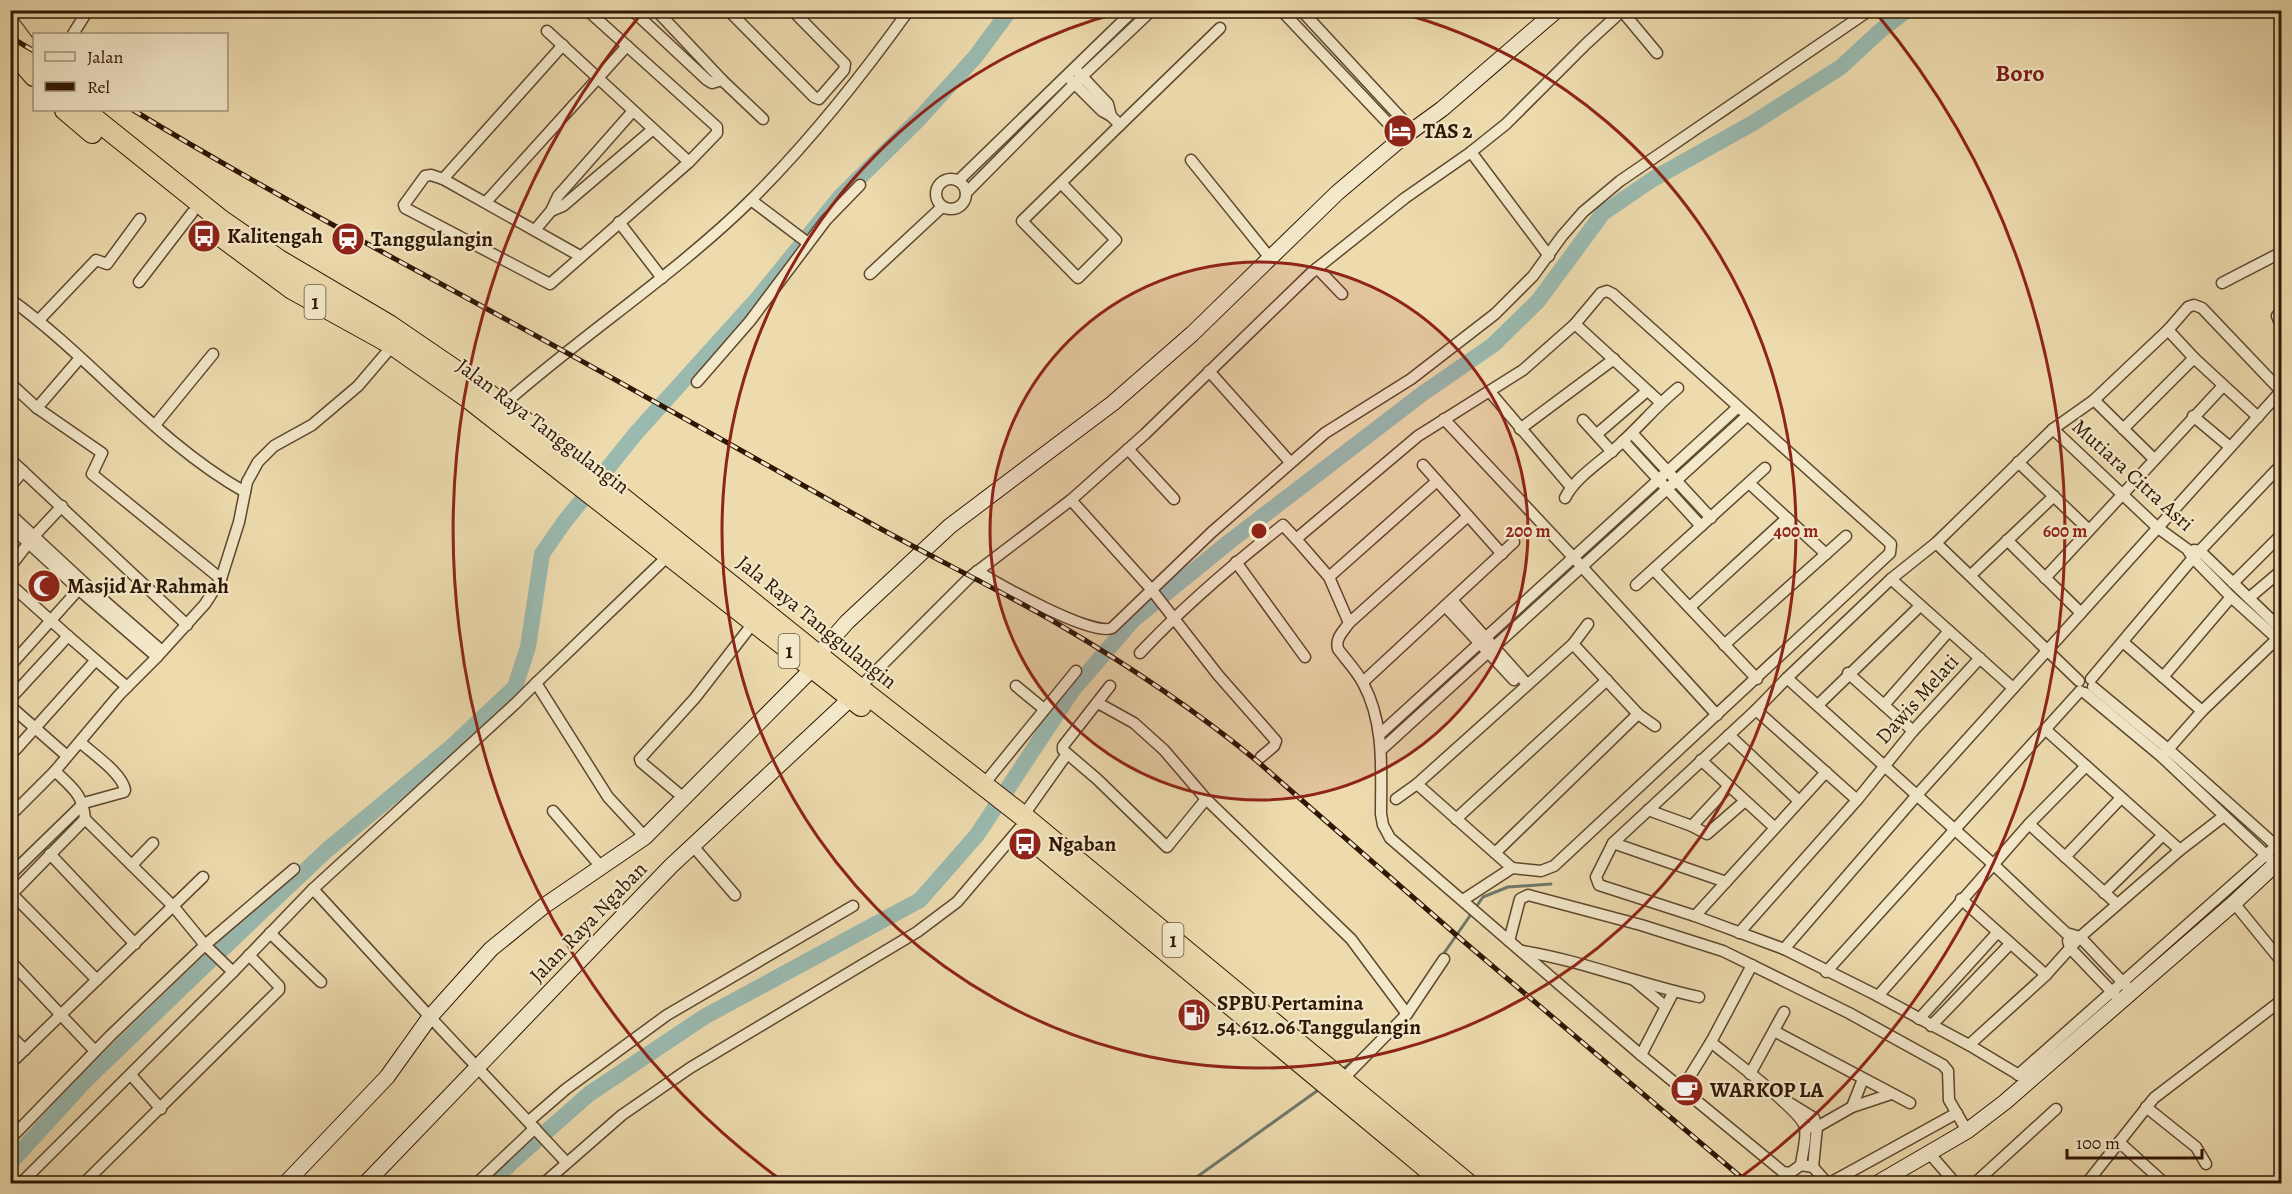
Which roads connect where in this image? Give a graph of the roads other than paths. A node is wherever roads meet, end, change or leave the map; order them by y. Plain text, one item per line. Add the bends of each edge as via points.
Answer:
1 (88, 10) edge
2 (587, 10) edge
3 (632, 10) edge
4 (656, 10) edge
5 (728, 10) edge
6 (792, 10) edge
7 (909, 10) edge
8 (1134, 10) edge
9 (1152, 10) edge
10 (1281, 10) edge
11 (1557, 10) edge
12 (1870, 10) edge
13 (1301, 11) edge
14 (1622, 11) edge
15 (1292, 22) junction
16 (10, 25) edge
17 (1220, 28) dead end
18 (547, 31) dead end
19 (74, 33) edge
20 (562, 45) junction
21 (627, 46) junction
22 (1657, 53) dead end
23 (27, 57) edge
24 (1074, 76) junction
25 (598, 78) junction
26 (722, 80) junction
27 (832, 84) junction
28 (842, 96) junction
29 (66, 111) edge
30 (85, 111) edge
31 (633, 111) junction
32 (764, 119) dead end
33 (1120, 125) junction
34 (652, 130) junction
35 (1007, 134) junction
36 (1408, 134) junction
37 (1015, 143) junction
38 (1471, 152) junction
39 (1191, 160) dead end
40 (689, 162) junction
41 (443, 179) junction
42 (958, 181) junction
43 (1061, 183) junction
44 (860, 186) dead end
45 (966, 193) junction
46 (751, 200) junction
47 (486, 202) junction
48 (942, 207) junction
49 (551, 212) junction
50 (192, 213) junction
51 (140, 219) dead end
52 (619, 222) junction
53 (535, 230) junction
54 (806, 243) junction
55 (2282, 252) edge
56 (580, 256) junction
57 (1549, 256) junction
58 (1270, 258) junction
59 (1317, 268) junction
60 (870, 274) dead end
61 (662, 278) junction
62 (139, 282) dead end
63 (2222, 283) dead end
64 (1342, 294) dead end
65 (10, 299) edge
66 (2282, 309) edge
67 (39, 320) junction
68 (1575, 324) junction
69 (2282, 328) edge
70 (2168, 330) junction
71 (393, 345) junction
72 (213, 354) dead end
73 (80, 358) junction
74 (1614, 358) junction
75 (2194, 358) junction
76 (1209, 371) junction
77 (697, 382) dead end
78 (10, 383) edge
79 (2223, 386) junction
80 (1678, 388) dead end
81 (1647, 391) junction
82 (2281, 391) edge
83 (1490, 392) junction
84 (2094, 400) junction
85 (1660, 402) junction
86 (503, 405) junction
87 (37, 408) junction
88 (1737, 408) junction
89 (1746, 416) junction
90 (2193, 416) junction
91 (2258, 417) junction
92 (1444, 419) junction
93 (1583, 420) dead end
94 (155, 424) junction
95 (1520, 429) junction
96 (2053, 429) junction
97 (2123, 429) junction
98 (1632, 433) junction
99 (1597, 434) junction
100 (1623, 441) junction
101 (2230, 447) junction
102 (1128, 449) junction
103 (1612, 452) junction
104 (10, 459) edge
105 (2154, 459) junction
106 (1290, 462) junction
107 (2018, 462) junction
108 (2282, 464) edge
109 (1422, 465) dead end
110 (1765, 468) dead end
111 (23, 471) junction
112 (1668, 472) junction
113 (580, 474) junction
114 (1658, 480) junction
115 (1437, 481) junction
116 (1676, 481) junction
117 (1749, 483) junction
118 (10, 487) edge
119 (1570, 487) junction
120 (1667, 489) junction
121 (245, 492) junction
122 (2121, 495) junction
123 (608, 496) junction
124 (2054, 496) junction
125 (1565, 498) dead end
126 (1071, 500) junction
127 (1174, 500) dead end
128 (62, 506) junction
129 (10, 514) edge
130 (1468, 516) junction
131 (1711, 518) junction
132 (1787, 518) junction
133 (10, 526) edge
134 (1701, 526) junction
135 (2158, 528) junction
136 (2089, 530) junction
137 (2282, 534) edge
138 (1846, 536) dead end
139 (1296, 539) junction
140 (32, 540) junction
141 (2007, 540) junction
142 (1514, 542) dead end
143 (1936, 543) junction
144 (2193, 553) junction
145 (1502, 554) junction
146 (1826, 554) junction
147 (669, 555) junction
148 (1574, 558) junction
149 (1236, 562) junction
150 (10, 567) edge
151 (1582, 567) junction
152 (1654, 570) junction
153 (2282, 570) edge
154 (976, 571) junction
155 (703, 572) junction
156 (1971, 575) junction
157 (1329, 577) junction
158 (2045, 578) junction
159 (221, 579) junction
160 (1891, 579) junction
161 (2233, 583) junction
162 (10, 584) edge
163 (1636, 585) dead end
164 (79, 589) junction
165 (1153, 592) junction
166 (2231, 597) junction
167 (2248, 598) junction
168 (1448, 603) junction
169 (1920, 606) junction
170 (1690, 607) junction
171 (2081, 613) junction
172 (1172, 615) junction
173 (52, 622) junction
174 (754, 622) junction
175 (1349, 623) junction
176 (1588, 624) dead end
177 (187, 625) junction
178 (1948, 631) junction
179 (68, 636) junction
180 (2280, 637) edge
181 (1483, 641) junction
182 (2123, 642) junction
183 (1573, 644) junction
184 (1725, 645) junction
185 (2048, 649) junction
186 (1492, 650) junction
187 (1140, 653) dead end
188 (160, 654) junction
189 (1305, 657) dead end
190 (1980, 658) junction
191 (95, 661) junction
192 (815, 662) junction
193 (10, 666) edge
194 (1076, 671) dead end
195 (1848, 673) junction
196 (2163, 677) junction
197 (1787, 678) junction
198 (1757, 679) junction
199 (1607, 680) junction
200 (1363, 682) junction
201 (536, 683) junction
202 (1017, 686) dead end
203 (1525, 686) junction
204 (2086, 686) junction
205 (127, 687) junction
206 (1110, 687) dead end
207 (2013, 688) junction
208 (12, 693) edge
209 (855, 693) junction
210 (1098, 703) junction
211 (1818, 705) junction
212 (1884, 705) junction
213 (10, 706) edge
214 (1044, 709) junction
215 (1756, 710) junction
216 (2202, 711) junction
217 (1638, 714) junction
218 (1717, 715) junction
219 (1655, 726) dead end
220 (35, 729) junction
221 (2046, 730) junction
222 (1913, 731) junction
223 (1380, 734) junction
224 (1729, 735) junction
225 (80, 742) junction
226 (1381, 750) junction
227 (2165, 753) junction
228 (1067, 754) junction
229 (10, 756) edge
230 (67, 756) junction
231 (1261, 757) dead end
232 (1701, 760) junction
233 (1884, 766) junction
234 (2086, 766) junction
235 (55, 771) junction
236 (1826, 772) junction
237 (1416, 784) junction
238 (1729, 786) junction
239 (985, 791) junction
240 (1917, 795) junction
241 (2121, 798) junction
242 (685, 799) junction
243 (1206, 799) junction
244 (1396, 799) dead end
245 (1857, 800) junction
246 (1745, 801) junction
247 (1799, 801) junction
248 (84, 803) junction
249 (1648, 810) junction
250 (553, 811) dead end
251 (11, 816) edge
252 (2224, 816) junction
253 (86, 819) junction
254 (1456, 819) junction
255 (1019, 821) junction
256 (2029, 824) junction
257 (1692, 826) junction
258 (1774, 827) junction
259 (1955, 830) junction
260 (2163, 835) junction
261 (645, 837) junction
262 (153, 843) dead end
263 (1613, 843) junction
264 (693, 846) junction
265 (2180, 850) junction
266 (1495, 853) junction
267 (50, 854) junction
268 (2276, 854) edge
269 (2065, 857) junction
270 (132, 865) junction
271 (1994, 865) junction
272 (294, 868) dead end
273 (602, 868) junction
274 (1512, 868) junction
275 (10, 875) edge
276 (203, 877) dead end
277 (1726, 882) junction
278 (313, 889) junction
279 (2104, 893) junction
280 (11, 895) edge
281 (735, 895) dead end
282 (1961, 900) junction
283 (1466, 903) junction
284 (2234, 903) junction
285 (2117, 904) junction
286 (853, 906) dead end
287 (174, 907) junction
288 (1695, 916) junction
289 (270, 933) junction
290 (1739, 933) junction
291 (1997, 933) junction
292 (2066, 933) junction
293 (2080, 937) junction
294 (1509, 941) junction
295 (135, 944) junction
296 (2010, 944) junction
297 (2070, 948) junction
298 (209, 949) junction
299 (1784, 949) junction
300 (1521, 951) junction
301 (249, 955) junction
302 (1444, 959) dead end
303 (10, 961) edge
304 (2282, 962) edge
305 (1752, 965) junction
306 (230, 970) junction
307 (1826, 972) junction
308 (2046, 975) junction
309 (1632, 978) junction
310 (97, 980) junction
311 (321, 982) dead end
312 (1674, 991) junction
313 (2122, 991) junction
314 (1878, 996) junction
315 (1699, 997) dead end
316 (2282, 1000) edge
317 (1665, 1006) junction
318 (1404, 1011) junction
319 (1784, 1012) dead end
320 (61, 1016) junction
321 (430, 1017) junction
322 (1919, 1019) junction
323 (1931, 1026) junction
324 (1774, 1031) junction
325 (10, 1035) edge
326 (1711, 1042) junction
327 (1969, 1045) junction
328 (25, 1050) junction
329 (95, 1051) junction
330 (1641, 1055) junction
331 (10, 1064) edge
332 (478, 1067) junction
333 (1750, 1074) junction
334 (131, 1075) junction
335 (1331, 1078) junction
336 (1863, 1079) junction
337 (2022, 1082) junction
338 (1682, 1089) junction
339 (1891, 1094) junction
340 (1910, 1103) dead end
341 (1852, 1107) junction
342 (2146, 1107) junction
343 (161, 1109) junction
344 (2056, 1109) dead end
345 (1957, 1113) junction
346 (534, 1126) junction
347 (1811, 1127) junction
348 (1967, 1131) junction
349 (10, 1138) edge
350 (2119, 1142) junction
351 (1930, 1154) junction
352 (566, 1162) junction
353 (2206, 1164) dead end
354 (1801, 1165) junction
355 (1813, 1167) junction
356 (2161, 1180) dead end
357 (20, 1184) edge
358 (83, 1184) edge
359 (285, 1184) edge
360 (365, 1184) edge
361 (476, 1184) edge
362 (543, 1184) edge
363 (1446, 1184) edge
364 (1468, 1184) edge
365 (1828, 1184) edge
366 (1876, 1184) edge
367 (1956, 1184) edge
368 (1974, 1184) edge
369 (2086, 1184) edge

1 - 19 street
2 - 21 street
3 - 26 street via 707,80
4 - 26 street
5 - 27 street via 814,97 821,98
6 - 27 street via 845,64
7 - 28 street
8 - 24 street
9 - 24 street
10 - 15 street
11 - 36 street
12 - 57 street via 1620,181 1583,212
13 - 15 street
13 - 36 street
14 - 22 street
14 - 38 street
15 - 36 street
16 - 23 highway
17 - 33 street
18 - 20 street
20 - 25 street
20 - 41 street
21 - 25 street
21 - 40 street via 718,129
24 - 33 street via 1102,111
24 - 35 street
24 - 37 street
25 - 31 street
25 - 47 street
26 - 32 street
27 - 28 street
28 - 46 street via 815,132
29 - 50 highway, Jalan Raya Tanggulangin / 1
30 - 86 highway, 1 via 221,220 279,260 389,325
31 - 34 street
31 - 49 street via 558,196
33 - 43 street
34 - 40 street
34 - 49 street
35 - 37 street
35 - 42 street
36 - 58 street via 1337,193
37 - 45 street
38 - 57 street
38 - 59 street
39 - 58 street
40 - 52 street
41 - 47 street
41 - 56 street via 425,176 405,208 548,284
42 - 45 street
42 - 48 street via 951,179 938,186 937,201
43 - 43 street via 1116,240 1078,278 1022,221
44 - 54 street
45 - 48 street via 961,206
46 - 54 street
46 - 61 street
47 - 53 street
48 - 60 street
49 - 53 street
50 - 62 street
50 - 71 highway, Jalan Raya Tanggulangin / 1 via 292,289
51 - 67 street via 107,264 96,261
52 - 56 street
52 - 61 street
53 - 56 street
54 - 77 street via 750,321
55 - 63 street
57 - 106 street via 1496,314 1411,379 1325,433
58 - 192 street via 1113,403 950,526 847,622
59 - 64 street
59 - 76 street
61 - 86 street
65 - 67 street
66 - 69 street via 2277,316
67 - 73 street
68 - 74 street
68 - 83 street via 1523,370
68 - 88 street via 1601,293 1613,294
70 - 75 street
70 - 82 street via 2188,307 2199,306
70 - 84 street
71 - 113 highway, Jalan Raya Tanggulangin / 1
71 - 121 street via 358,386 312,425 264,454
72 - 94 street
73 - 87 street
73 - 94 street
74 - 81 street
74 - 95 street
75 - 79 street
75 - 97 street
76 - 102 street
76 - 106 street
78 - 87 street
79 - 90 street
79 - 91 street
80 - 85 street
81 - 85 street
81 - 99 street
82 - 91 street
83 - 92 street
83 - 95 street
84 - 96 street
84 - 97 street
85 - 98 street
86 - 113 highway, 1
87 - 159 street via 102,453 92,474
88 - 89 street
88 - 112 street
89 - 116 street
89 - 198 street via 1892,548
90 - 101 street
90 - 105 street
91 - 101 street
92 - 139 street via 1418,436
92 - 148 street
93 - 99 street
94 - 121 street via 213,474
95 - 119 street
96 - 107 street
96 - 122 street, Mutiara Citra Asri
97 - 105 street
98 - 100 street
98 - 112 street
99 - 103 street
100 - 103 street
100 - 114 street
101 - 135 street
102 - 126 street
102 - 127 street
103 - 119 street
104 - 111 street
105 - 122 street
106 - 165 street
107 - 124 street
107 - 143 street
108 - 144 street
109 - 115 street
110 - 117 street
111 - 118 street
111 - 128 street
112 - 114 street
112 - 116 street
113 - 123 highway, 1
114 - 120 street
114 - 148 street
115 - 130 street
115 - 157 street
116 - 120 street
116 - 131 street
117 - 131 street
117 - 132 street
119 - 125 street
120 - 134 street
120 - 151 street
121 - 159 street
122 - 135 street, Mutiara Citra Asri
122 - 136 street
123 - 147 highway, Jalan Raya Tanggulangin / 1
123 - 155 highway, Jala Raya Tanggulangin / 1
124 - 136 street
124 - 141 street
126 - 154 street
126 - 165 street
128 - 140 street
128 - 177 street
129 - 140 street
130 - 145 street
130 - 175 street
131 - 134 street
132 - 146 street
132 - 170 street
133 - 140 street
134 - 152 street
135 - 144 street, Mutiara Citra Asri
135 - 171 street
136 - 158 street
137 - 161 street
138 - 146 street
139 - 149 street via 1283,525
139 - 157 street
140 - 150 street
140 - 164 street
140 - 188 street
141 - 156 street
141 - 158 street
142 - 145 street
143 - 156 street
143 - 160 street
144 - 161 street, Mutiara Citra Asri
144 - 166 street, Mutiara Citra Asri
144 - 182 street
145 - 168 street
146 - 184 street
147 - 155 highway, Jalan Raya Tanggulangin / 1
147 - 201 street
148 - 151 street
148 - 181 street
149 - 172 street
149 - 189 street
151 - 186 street
151 - 218 street
152 - 163 street
152 - 170 street
153 - 167 street
154 - 165 street via 1016,594 1101,630 1112,628
154 - 209 street
155 - 174 highway, Jalan Raya Tanggulangin / 1
155 - 192 highway, Jala Raya Tanggulangin / 1
156 - 185 street
157 - 175 street
158 - 171 street
159 - 177 street
160 - 169 street
160 - 197 street
161 - 167 street, Mutiara Citra Asri
162 - 173 street
164 - 173 street
164 - 188 street
165 - 172 street
166 - 180 street, Mutiara Citra Asri
166 - 196 street
167 - 180 street, Mutiara Citra Asri
168 - 181 street
168 - 200 street
169 - 178 street
169 - 195 street
170 - 184 street
171 - 185 street
172 - 187 street
172 - 231 street via 1276,741
173 - 179 street
173 - 193 street
174 - 192 highway, Jalan Raya Tanggulangin / 1
174 - 242 street via 695,698 640,759
175 - 200 street via 1337,645
176 - 183 street
177 - 188 street
178 - 190 street
178 - 212 street
179 - 191 street
179 - 208 street
180 - 216 street
181 - 186 street
181 - 223 street
182 - 196 street
182 - 204 street
183 - 199 street
183 - 203 street
184 - 198 street
185 - 204 street
185 - 207 street
186 - 203 street
186 - 226 street
188 - 205 street
190 - 207 street
190 - 222 street, Dawis Melati
191 - 205 street
191 - 220 street
192 - 209 highway, Jala Raya Tanggulangin / 1
192 - 242 street
194 - 214 street
195 - 211 street
195 - 212 street
196 - 216 street
197 - 211 street
197 - 215 street
198 - 218 street
199 - 217 street
199 - 254 street
200 - 223 street
201 - 261 street via 608,797
201 - 278 street
202 - 214 street
203 - 237 street
204 - 221 street
204 - 227 street
205 - 225 street
206 - 210 street
207 - 240 street
209 - 239 highway, Jala Raya Tanggulangin / 1
209 - 264 street, Jalan Raya Ngaban
210 - 228 street via 1063,746
210 - 243 street via 1134,723 1164,750
211 - 233 street
212 - 222 street
213 - 220 street
214 - 239 street
215 - 224 street
215 - 236 street
216 - 227 street
217 - 219 street
217 - 266 street
218 - 274 street via 1554,866 1541,871
220 - 229 street
220 - 230 street
221 - 234 street
221 - 259 street
222 - 233 street, Dawis Melati
223 - 226 street
224 - 232 street
224 - 247 street
225 - 230 street
225 - 248 street via 125,786 123,792
226 - 283 street via 1381,814 1390,838
227 - 252 street
227 - 268 street
228 - 243 street via 1167,847
228 - 255 street
230 - 235 street
232 - 238 street
232 - 249 street
233 - 240 street
233 - 245 street, Dawis Melati
234 - 241 street
234 - 256 street
235 - 248 street
235 - 251 street
236 - 245 street
236 - 247 street
237 - 244 street
237 - 254 street
238 - 246 street
238 - 257 street
239 - 255 highway, 1
240 - 259 street
240 - 299 street
241 - 260 street
241 - 269 street
242 - 261 street
243 - 318 street via 1351,939
245 - 290 street, Dawis Melati
246 - 257 street via 1707,834
246 - 258 street
247 - 258 street
248 - 253 street
248 - 275 street
249 - 257 street
249 - 263 street
250 - 273 street
252 - 265 street
252 - 268 street
253 - 267 street
253 - 270 street
254 - 266 street
255 - 335 highway, 1
255 - 352 street via 957,902 917,932 690,1068 622,1115
256 - 269 street
256 - 271 street
258 - 277 street
259 - 271 street
259 - 307 street
260 - 265 street
260 - 279 street
261 - 273 street
262 - 270 street
263 - 277 street
263 - 288 street via 1596,877 1599,885
264 - 281 street
264 - 332 street, Jalan Raya Ngaban
265 - 285 street
266 - 274 street
267 - 280 street
267 - 295 street
268 - 284 street
268 - 313 street
269 - 279 street
270 - 287 street
271 - 282 street
271 - 292 street
272 - 298 street
273 - 321 street via 508,933
274 - 283 street
276 - 287 street
277 - 288 street
278 - 289 street
278 - 321 street
279 - 285 street
280 - 310 street
282 - 291 street
282 - 314 street
283 - 294 street
284 - 304 street
284 - 313 street
285 - 293 street
286 - 346 street via 667,1015 566,1089
287 - 295 street
287 - 298 street
288 - 290 street
289 - 301 street
289 - 311 street
290 - 299 street
291 - 296 street
291 - 322 street
292 - 293 street
292 - 297 street
293 - 297 street
293 - 313 street
294 - 300 street
294 - 305 street via 1520,899 1528,895 1641,925 1723,951
295 - 310 street
296 - 308 street
296 - 323 street
297 - 308 street
297 - 313 street
298 - 306 street
298 - 329 street
299 - 307 street
300 - 309 street via 1568,959
300 - 330 street
301 - 306 street
301 - 343 street via 279,990
302 - 318 street
303 - 320 street
305 - 326 street
305 - 345 street via 1943,1065 1948,1071 1949,1101
306 - 334 street
307 - 314 street
308 - 327 street
309 - 312 street
309 - 317 street
310 - 320 street
312 - 315 street
312 - 317 street
313 - 337 street
314 - 322 street
316 - 342 street
317 - 330 street
318 - 335 street
319 - 324 street
320 - 328 street
320 - 329 street
321 - 332 street
321 - 359 street via 387,1077
322 - 323 street
323 - 327 street
324 - 333 street
324 - 336 street
325 - 328 street
326 - 333 street
326 - 338 street
327 - 337 street
328 - 331 street
329 - 349 street
330 - 338 street
332 - 346 street
332 - 360 street, Jalan Raya Ngaban
333 - 347 street via 1778,1097 1810,1114 1814,1118
334 - 343 street
334 - 357 street
335 - 363 highway, 1
335 - 364 highway, 1
336 - 339 street
336 - 341 street
337 - 348 street via 2005,1102
338 - 354 street via 1783,1172 1791,1173
339 - 340 street
339 - 341 street
341 - 347 street
342 - 350 street
342 - 353 street via 2196,1148
343 - 358 street
344 - 368 street
345 - 348 street
345 - 365 street
346 - 352 street
346 - 361 street
347 - 354 street
347 - 355 street
348 - 351 street
350 - 356 street
350 - 369 street
351 - 366 street
351 - 367 street
352 - 362 street
354 - 355 street
355 - 365 street

